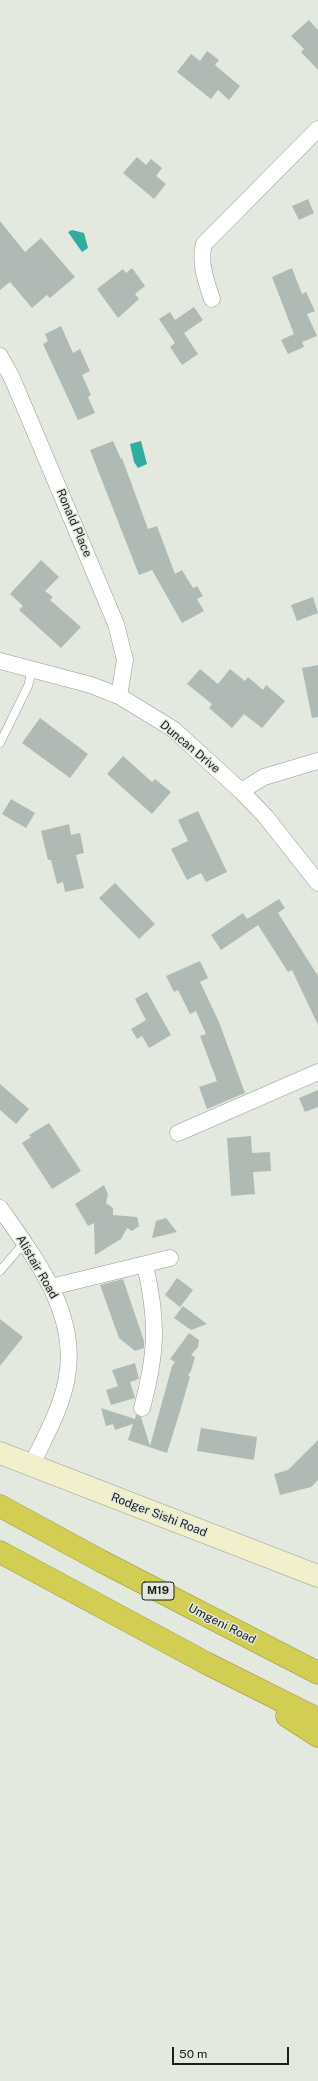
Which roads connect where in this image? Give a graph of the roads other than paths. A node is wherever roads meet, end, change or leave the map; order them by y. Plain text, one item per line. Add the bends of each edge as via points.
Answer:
1 (318, 129) edge
2 (212, 299) dead end
3 (0, 356) edge
4 (0, 661) edge
5 (32, 670) junction
6 (119, 696) junction
7 (0, 743) edge
8 (318, 761) edge
9 (241, 791) junction
10 (318, 884) edge
11 (318, 1072) edge
12 (178, 1133) dead end
13 (0, 1208) edge
14 (24, 1243) junction
15 (170, 1258) dead end
16 (145, 1265) junction
17 (0, 1271) edge
18 (51, 1287) junction
19 (142, 1408) dead end
20 (0, 1453) edge
21 (31, 1466) junction
22 (0, 1506) edge
23 (0, 1552) edge
24 (101, 1561) junction
25 (318, 1576) edge
26 (318, 1659) edge
27 (206, 1663) junction
28 (318, 1673) edge
29 (318, 1719) edge
30 (318, 1736) edge

1 - 2 street via 204,244 202,264
3 - 6 street, Ronald Place via 12,378 116,624 125,660
4 - 5 street, Duncan Drive
5 - 6 street, Duncan Drive
5 - 7 lane via 28,686
6 - 9 street, Duncan Drive via 173,729
8 - 9 street via 264,777
9 - 10 street, Duncan Drive via 285,839
11 - 12 street
13 - 14 street, Alistair Road
14 - 17 lane
14 - 18 street, Alistair Road
15 - 16 street
16 - 18 street
16 - 19 street via 153,1299 155,1331 152,1363
18 - 21 street, Alistair Road via 64,1320 69,1366 61,1399
20 - 21 street, Rodger Sishi Road
21 - 25 street, Rodger Sishi Road
22 - 24 highway, Umgeni Road / M19
23 - 27 highway
24 - 26 highway
24 - 28 highway, Umgeni Road / M19
27 - 29 highway
27 - 30 highway

